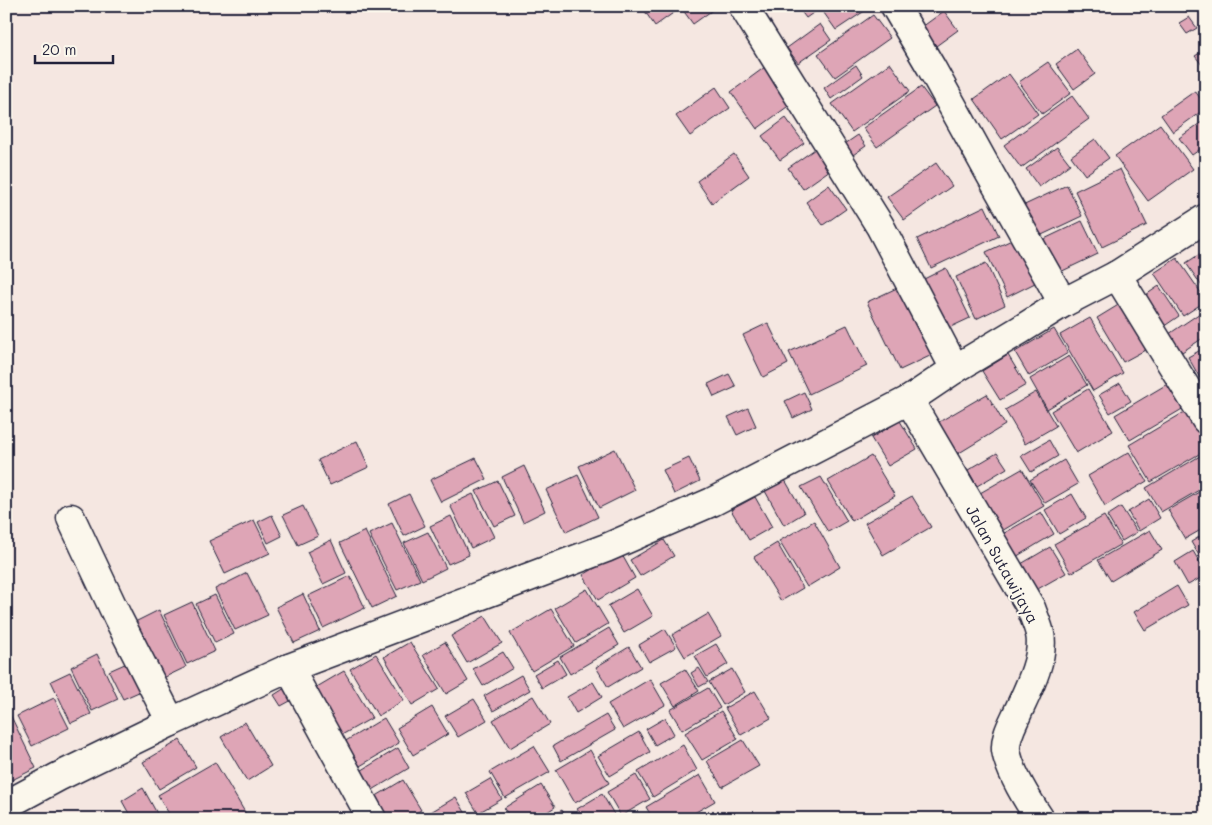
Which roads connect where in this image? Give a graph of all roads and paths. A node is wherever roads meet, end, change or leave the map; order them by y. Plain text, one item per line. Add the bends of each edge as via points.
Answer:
1 (743, 6) edge
2 (896, 6) edge
3 (1206, 218) edge
4 (1118, 275) junction
5 (1063, 303) junction
6 (955, 369) junction
7 (909, 400) junction
8 (1206, 420) edge
9 (71, 518) dead end
10 (290, 668) junction
11 (171, 722) junction
12 (6, 805) edge
13 (372, 819) edge
14 (1040, 819) edge

1 - 6 street via 880,226
2 - 5 street
3 - 4 street
4 - 5 street
4 - 8 street
5 - 6 street
6 - 7 street
7 - 10 street via 703,506 606,548
7 - 14 street, Jalan Sutawijaya via 1031,608 1040,634 1037,668 1006,748 1008,762
9 - 11 street
10 - 11 street
10 - 13 street
11 - 12 street

